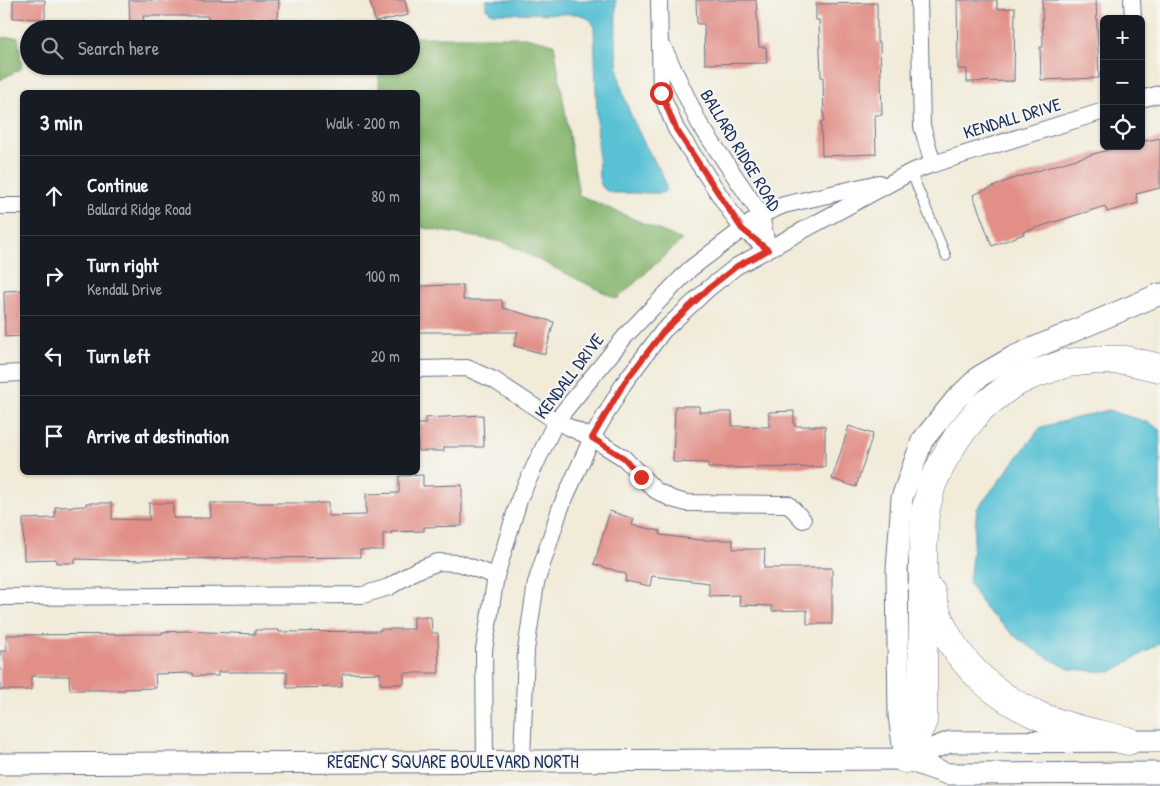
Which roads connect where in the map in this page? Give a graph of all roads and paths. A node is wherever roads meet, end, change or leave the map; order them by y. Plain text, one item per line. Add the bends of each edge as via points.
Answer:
1 (659, 0) edge
2 (918, 0) edge
3 (1132, 0) edge
4 (1133, 15) edge
5 (661, 42) junction
6 (1160, 94) edge
7 (1145, 98) edge
8 (1100, 111) edge
9 (933, 164) junction
10 (907, 175) junction
11 (0, 206) edge
12 (20, 206) edge
13 (761, 215) junction
14 (742, 229) junction
15 (768, 250) junction
16 (946, 256) dead end
17 (1160, 294) edge
18 (420, 368) edge
19 (1160, 368) edge
20 (0, 374) edge
21 (20, 374) edge
22 (556, 420) junction
23 (592, 438) junction
24 (803, 520) dead end
25 (923, 555) junction
26 (496, 576) junction
27 (0, 597) edge
28 (1128, 741) junction
29 (1160, 741) edge
30 (905, 759) junction
31 (522, 760) junction
32 (485, 761) junction
33 (0, 764) edge
34 (1160, 773) edge

1 - 5 street
2 - 9 street via 922,126
3 - 4 street
5 - 13 street, BALLARD RIDGE ROAD via 699,122
5 - 14 street via 661,93 676,129
6 - 7 street
8 - 9 street, KENDALL DRIVE
9 - 10 street, KENDALL DRIVE
10 - 13 street, KENDALL DRIVE via 784,205
10 - 15 street, KENDALL DRIVE
10 - 16 lane
11 - 12 street
13 - 14 street, KENDALL DRIVE
13 - 15 street, BALLARD RIDGE ROAD
14 - 15 street
14 - 22 street, KENDALL DRIVE via 690,269 641,319
15 - 23 street, KENDALL DRIVE via 737,266 663,332 624,383
17 - 30 street via 1013,357 980,376 956,399 922,442 902,498 897,570 899,715
18 - 22 street via 467,368 494,380
19 - 25 highway via 1125,360 1067,363 1028,376 981,408 958,436 932,484 925,512
20 - 21 street
22 - 23 street
22 - 26 street, KENDALL DRIVE via 520,497
23 - 24 street via 624,458 655,490 672,499 697,503 788,504
23 - 31 street, KENDALL DRIVE via 560,509 536,583 526,650
25 - 28 highway via 933,604 944,631 986,684 1034,714
25 - 30 highway via 923,720
26 - 27 street via 460,563 438,562 363,595
26 - 32 street, KENDALL DRIVE via 484,650
28 - 29 street, REGENCY SQUARE BOULEVARD NORTH
28 - 30 street, REGENCY SQUARE BOULEVARD NORTH via 950,742
30 - 31 street, REGENCY SQUARE BOULEVARD NORTH
30 - 34 street, REGENCY SQUARE BOULEVARD NORTH via 948,774
31 - 32 street, REGENCY SQUARE BOULEVARD NORTH
32 - 33 street, REGENCY SQUARE BOULEVARD NORTH

